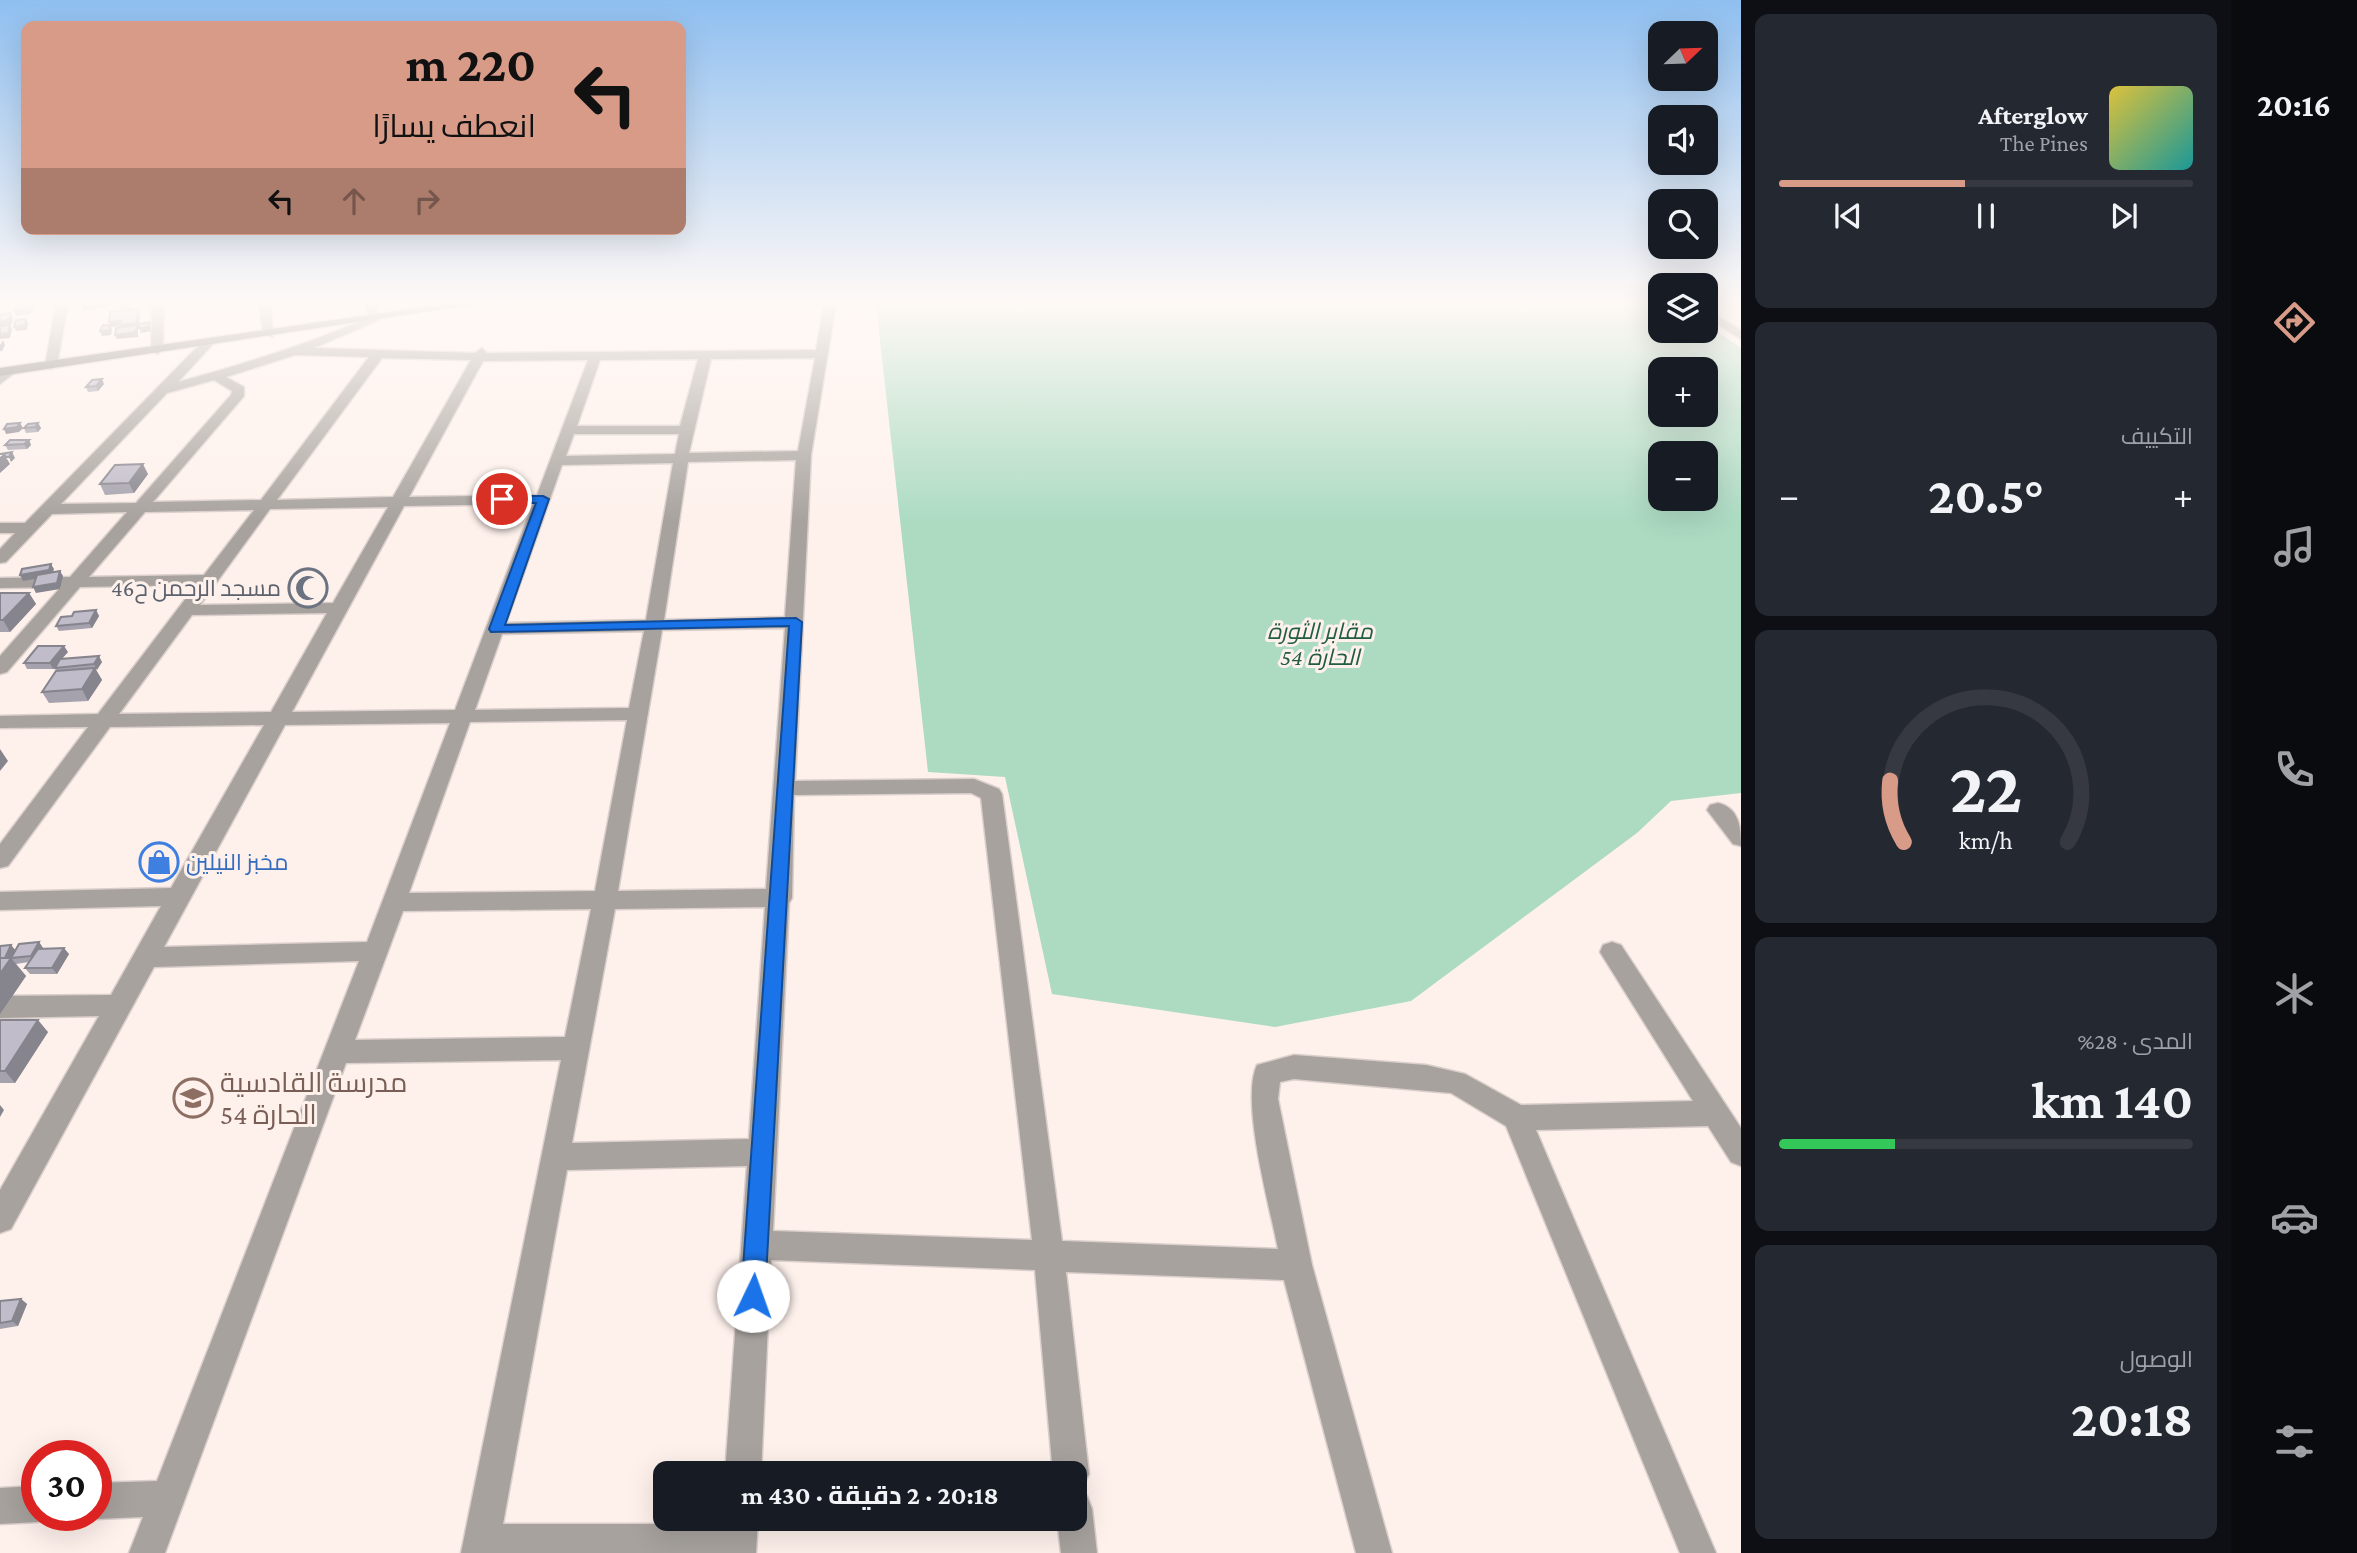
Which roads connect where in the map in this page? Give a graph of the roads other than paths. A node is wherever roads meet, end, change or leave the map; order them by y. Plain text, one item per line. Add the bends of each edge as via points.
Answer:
1 (177, 376) edge
2 (214, 376) edge
3 (216, 376) edge
4 (361, 376) edge
5 (469, 376) edge
6 (588, 376) edge
7 (699, 376) edge
8 (819, 376) edge
9 (166, 389) junction
10 (567, 430) junction
11 (688, 430) junction
12 (804, 455) junction
13 (681, 458) junction
14 (557, 461) junction
15 (543, 499) junction
16 (400, 502) junction
17 (265, 504) junction
18 (141, 507) junction
19 (50, 509) junction
20 (0, 528) edge
21 (30, 528) junction
22 (0, 558) edge
23 (208, 580) junction
24 (77, 582) junction
25 (0, 583) edge
26 (340, 608) junction
27 (186, 610) junction
28 (796, 622) junction
29 (654, 625) junction
30 (496, 629) junction
31 (0, 668) edge
32 (638, 714) junction
33 (464, 716) junction
34 (278, 719) junction
35 (104, 720) junction
36 (0, 722) edge
37 (785, 788) junction
38 (1718, 810) dead end
39 (1741, 838) edge
40 (0, 860) edge
41 (179, 897) junction
42 (780, 898) junction
43 (605, 899) junction
44 (0, 901) edge
45 (394, 902) junction
46 (374, 951) junction
47 (1612, 952) dead end
48 (146, 957) junction
49 (119, 1005) junction
50 (0, 1007) edge
51 (576, 1048) junction
52 (336, 1052) junction
53 (1718, 1113) junction
54 (1517, 1118) junction
55 (763, 1152) junction
56 (1741, 1153) edge
57 (555, 1157) junction
58 (0, 1219) edge
59 (756, 1245) junction
60 (1049, 1256) junction
61 (1296, 1265) junction
62 (744, 1461) edge
63 (1070, 1461) edge
64 (167, 1498) junction
65 (112, 1500) edge
66 (21, 1505) edge
67 (0, 1506) edge
68 (1076, 1531) edge
69 (739, 1538) edge
70 (481, 1548) edge
71 (147, 1553) edge
72 (1079, 1553) edge
73 (1374, 1553) edge
74 (1698, 1553) edge

1 - 9 street
2 - 9 street
3 - 18 street via 239,390 237,396
4 - 17 street
5 - 16 street
6 - 10 street
7 - 11 street
8 - 12 street
9 - 19 street
10 - 11 street
10 - 14 street
11 - 13 street
12 - 13 street
12 - 28 street
13 - 14 street
13 - 29 street
14 - 15 street
15 - 16 street
15 - 30 street
16 - 17 street
16 - 26 street
17 - 18 street
17 - 23 street
18 - 19 street
18 - 24 street
19 - 21 street
20 - 21 street
21 - 22 street
23 - 24 street
23 - 27 street
24 - 25 street
24 - 31 street
26 - 27 street
26 - 34 street
27 - 35 street
28 - 29 street
28 - 37 street
29 - 30 street
29 - 32 street
30 - 33 street
32 - 33 street
32 - 43 street
33 - 34 street
33 - 45 street
34 - 35 street
34 - 41 street
35 - 36 street
35 - 40 street
37 - 42 street
37 - 60 street via 974,786 991,794
38 - 39 street
41 - 44 street
41 - 48 street
42 - 43 street
42 - 55 street
43 - 45 street
43 - 51 street
45 - 46 street
46 - 48 street
46 - 52 street
47 - 53 street
48 - 49 street
49 - 50 street
49 - 58 street
51 - 52 street
51 - 57 street
52 - 64 street
53 - 54 street
53 - 56 street
54 - 61 street via 1472,1090 1445,1081 1294,1067 1267,1073 1265,1099
54 - 74 street
55 - 57 street
55 - 59 street
57 - 70 street
59 - 60 street
59 - 62 street
60 - 61 street
60 - 63 street
61 - 73 street
64 - 65 street
64 - 71 street
66 - 67 street
68 - 72 street
69 - 70 street

